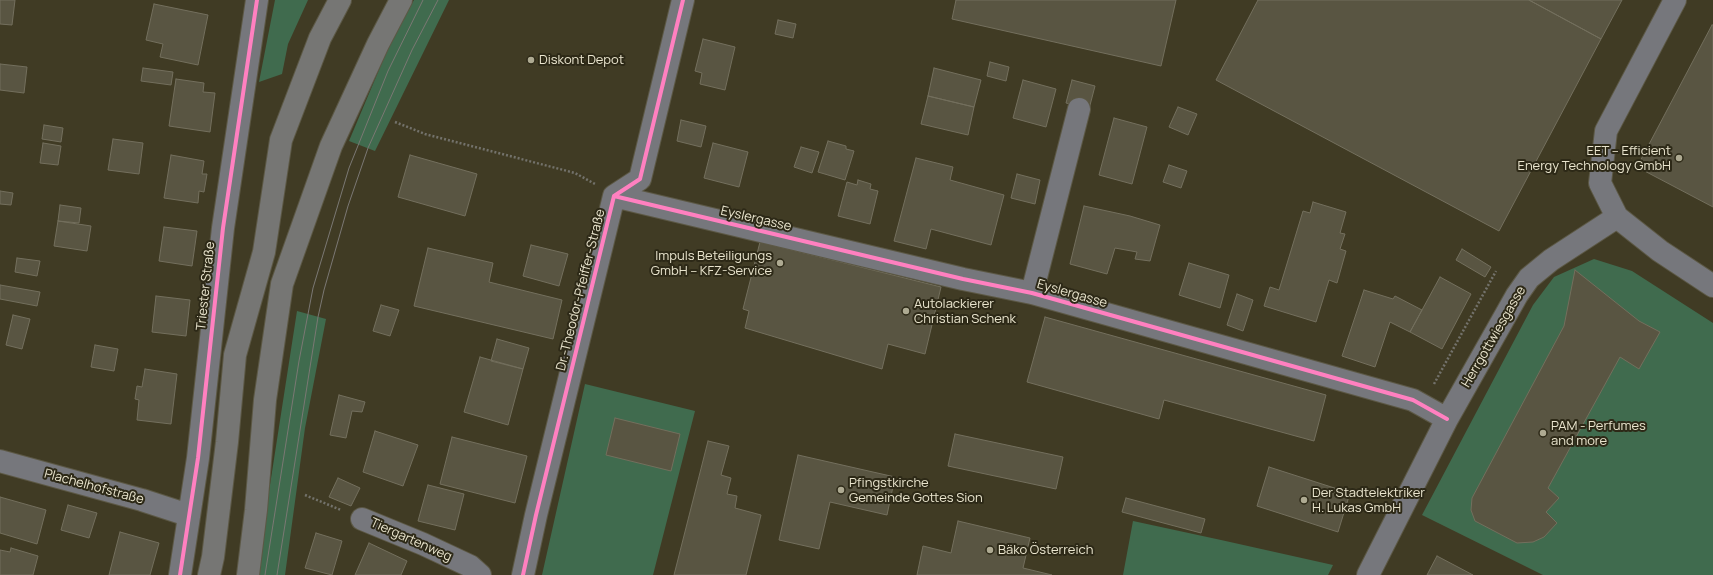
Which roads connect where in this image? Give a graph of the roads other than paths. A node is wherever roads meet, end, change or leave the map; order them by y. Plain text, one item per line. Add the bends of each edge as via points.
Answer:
1 (257, 0) edge
2 (340, 0) edge
3 (401, 0) edge
4 (683, 0) edge
5 (1675, 0) edge
6 (1078, 109) dead end
7 (614, 196) junction
8 (1617, 217) junction
9 (1713, 286) edge
10 (1032, 293) junction
11 (1447, 418) junction
12 (0, 462) edge
13 (188, 515) junction
14 (362, 519) road end
15 (180, 575) edge
16 (209, 575) edge
17 (248, 575) edge
18 (480, 575) edge
19 (524, 575) edge
20 (1368, 575) edge

1 - 13 street, Triester Straße via 223,228 198,458
2 - 16 main road via 320,38 281,140 264,252 235,355 227,442
3 - 17 main road via 330,146 282,284 265,400
4 - 7 street, Dr.-Theodor-Pfeiffer-Straße via 640,179
5 - 8 street via 1606,131 1600,183
6 - 10 street, Eyslergasse
7 - 10 street, Eyslergasse
7 - 19 street, Dr.-Theodor-Pfeiffer-Straße
8 - 9 street via 1660,251
8 - 11 street, Herrgottwiesgasse via 1551,260 1529,278
10 - 11 street, Eyslergasse via 1412,400
11 - 20 street, Herrgottwiesgasse
12 - 13 street, Plachelhofstraße
13 - 15 street, Triester Straße
14 - 18 street, Tiergartenweg via 470,566

